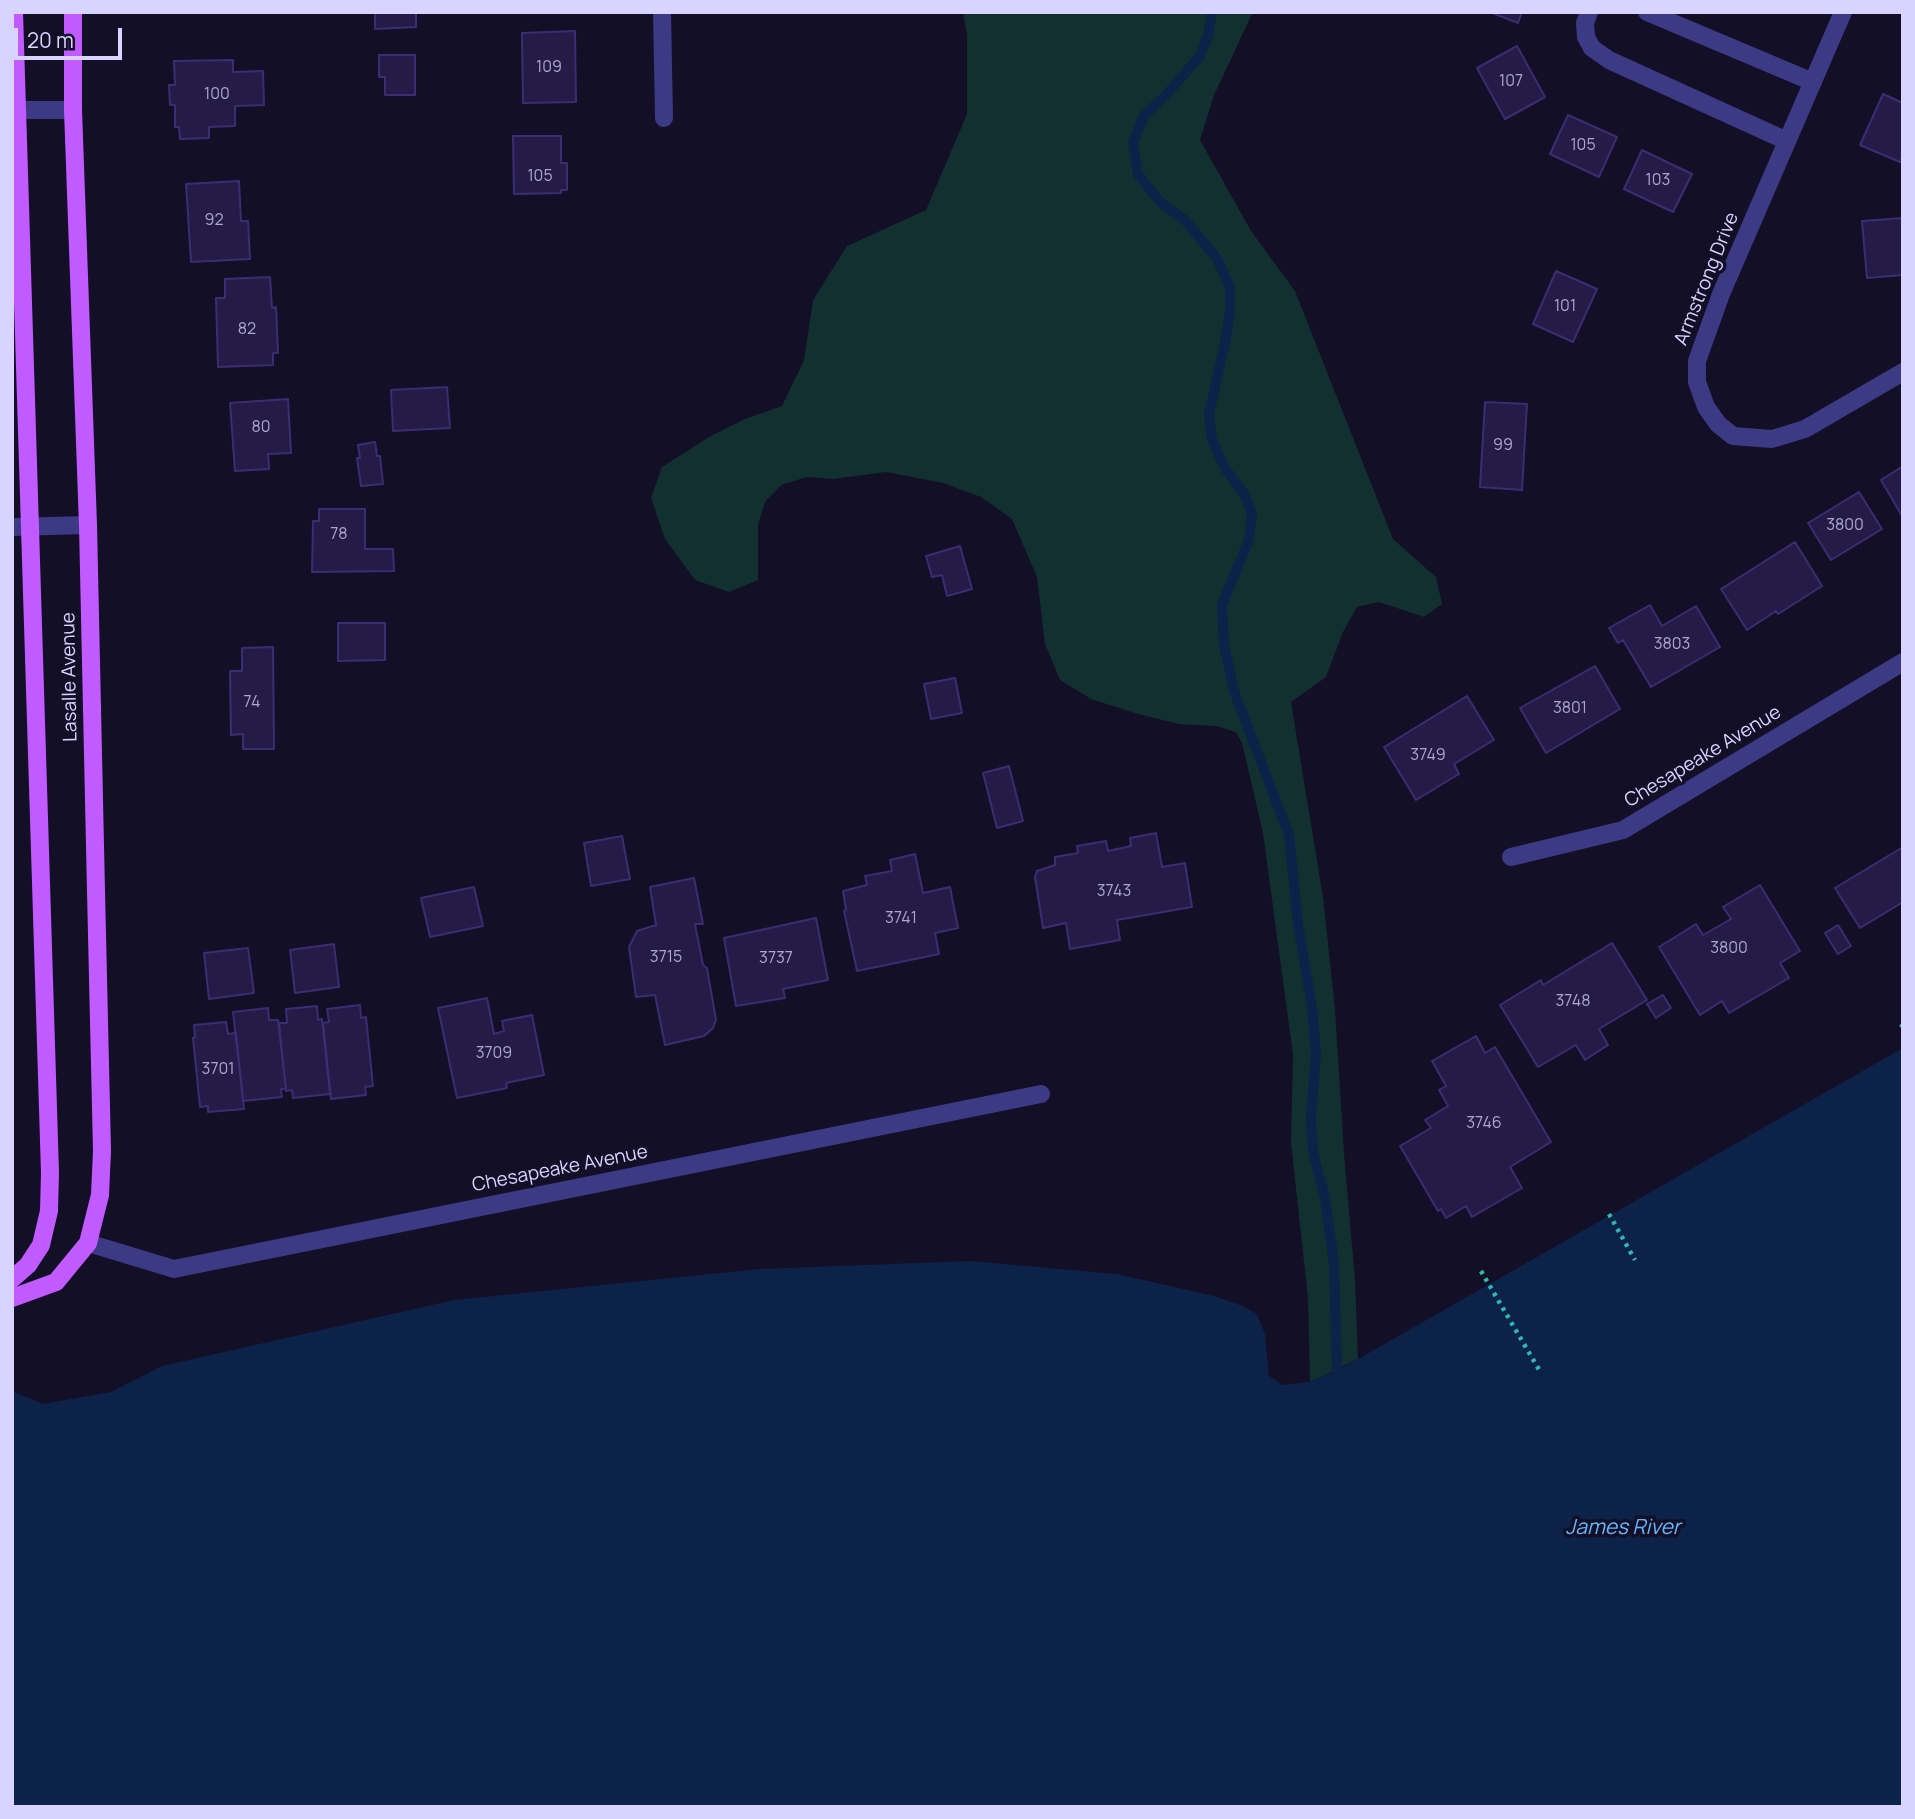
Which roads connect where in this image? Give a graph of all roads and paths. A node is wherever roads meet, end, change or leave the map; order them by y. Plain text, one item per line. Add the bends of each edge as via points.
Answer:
1 (15, 12) edge
2 (73, 12) edge
3 (662, 12) edge
4 (1589, 12) edge
5 (1647, 12) edge
6 (1843, 12) edge
7 (1813, 82) junction
8 (14, 110) edge
9 (73, 110) junction
10 (664, 118) dead end
11 (1787, 141) junction
12 (1903, 372) edge
13 (21, 526) edge
14 (88, 526) junction
15 (1903, 662) edge
16 (1511, 856) dead end
17 (1041, 1094) dead end
18 (1609, 1214) dead end
19 (88, 1243) junction
20 (1635, 1260) dead end
21 (1481, 1270) dead end
22 (12, 1279) edge
23 (12, 1298) edge
24 (1541, 1373) dead end

1 - 8 main road, Lasalle Avenue
2 - 9 main road, Lasalle Avenue
3 - 10 street
4 - 11 street via 1586,37 1592,48 1609,60
5 - 7 street
6 - 7 street, Armstrong Drive
7 - 11 street, Armstrong Drive
8 - 9 street
8 - 13 main road, Lasalle Avenue
9 - 14 main road, Lasalle Avenue
11 - 12 street, Armstrong Drive via 1703,339 1697,382 1706,407 1733,436 1772,439 1805,429
13 - 14 street
13 - 22 main road, Lasalle Avenue via 50,1173 49,1211 41,1245
14 - 19 main road, Lasalle Avenue via 102,1151 100,1195
15 - 16 street, Chesapeake Avenue via 1623,830
17 - 19 street, Chesapeake Avenue via 174,1269
18 - 20 path
19 - 23 main road, Lasalle Avenue via 56,1282
21 - 24 path

